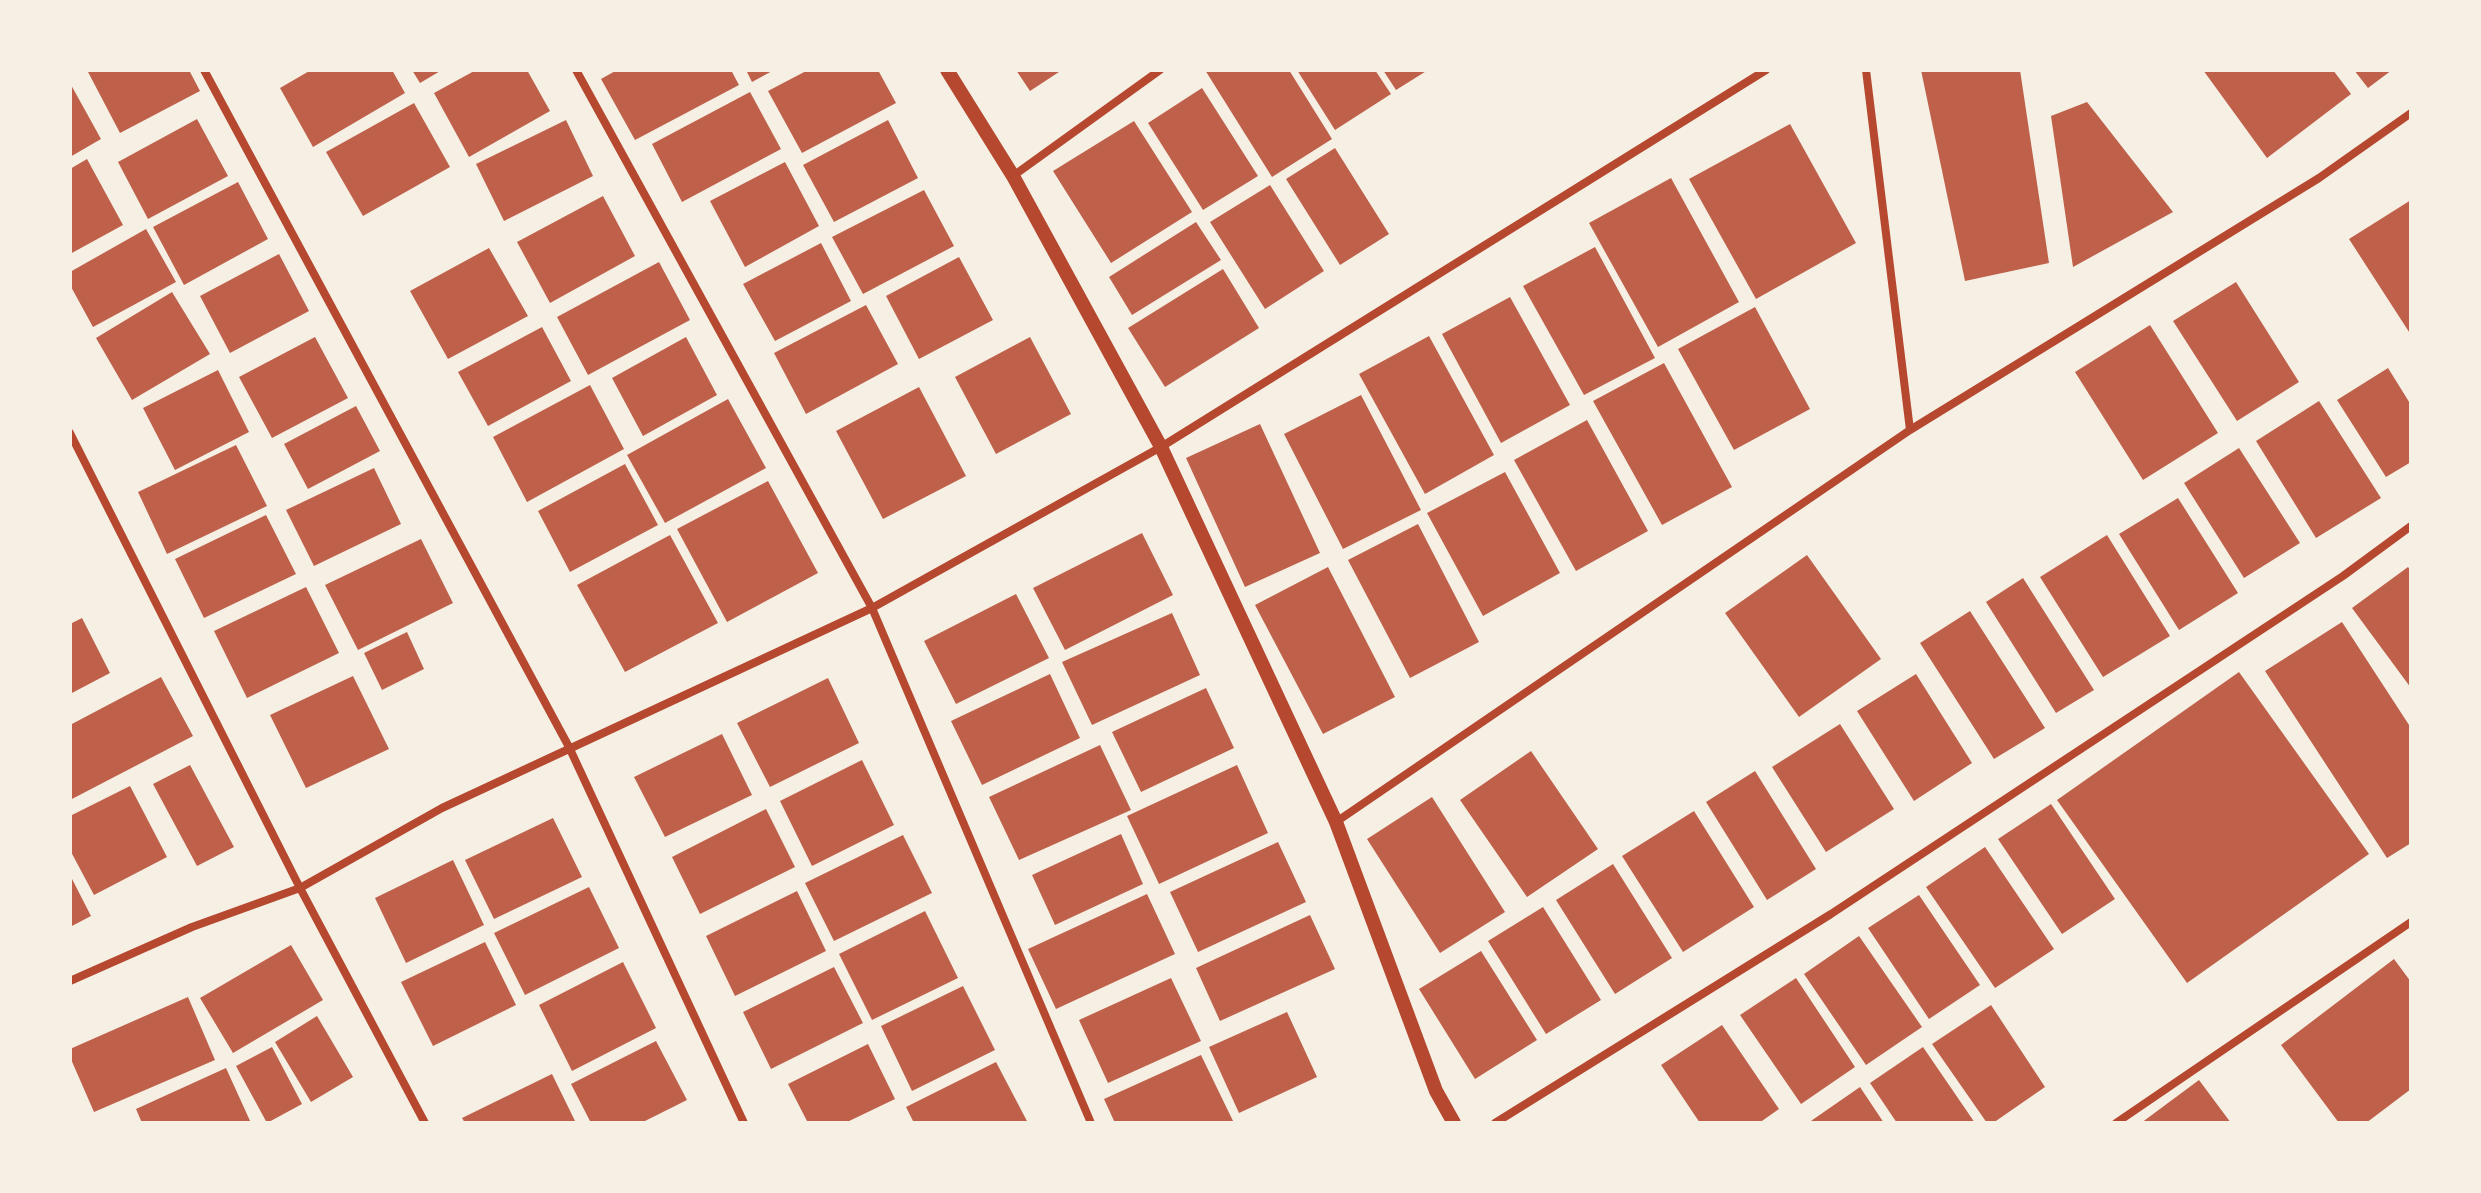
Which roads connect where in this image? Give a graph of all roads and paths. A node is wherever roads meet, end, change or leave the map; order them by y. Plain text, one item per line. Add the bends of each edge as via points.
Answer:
1 (204, 70) edge
2 (576, 70) edge
3 (947, 70) edge
4 (1160, 70) edge
5 (1766, 70) edge
6 (1866, 70) edge
7 (2411, 113) edge
8 (1013, 176) junction
9 (1910, 430) junction
10 (70, 433) edge
11 (1161, 447) junction
12 (2411, 526) edge
13 (872, 608) junction
14 (569, 747) junction
15 (1336, 822) junction
16 (300, 888) junction
17 (2411, 922) edge
18 (70, 981) edge
19 (425, 1123) edge
20 (744, 1123) edge
21 (1091, 1123) edge
22 (1454, 1123) edge
23 (1495, 1123) edge
24 (2116, 1123) edge

1 - 14 street
2 - 13 street
3 - 8 street
4 - 8 street
5 - 11 street
6 - 9 street
7 - 9 street via 2319,178
8 - 11 street
9 - 15 street
10 - 16 street
11 - 13 street
11 - 15 street
12 - 23 street via 1831,914
13 - 14 street
13 - 21 street
14 - 16 street via 442,808
14 - 20 street
15 - 22 street via 1436,1091
16 - 18 street via 192,927
16 - 19 street
17 - 24 street

